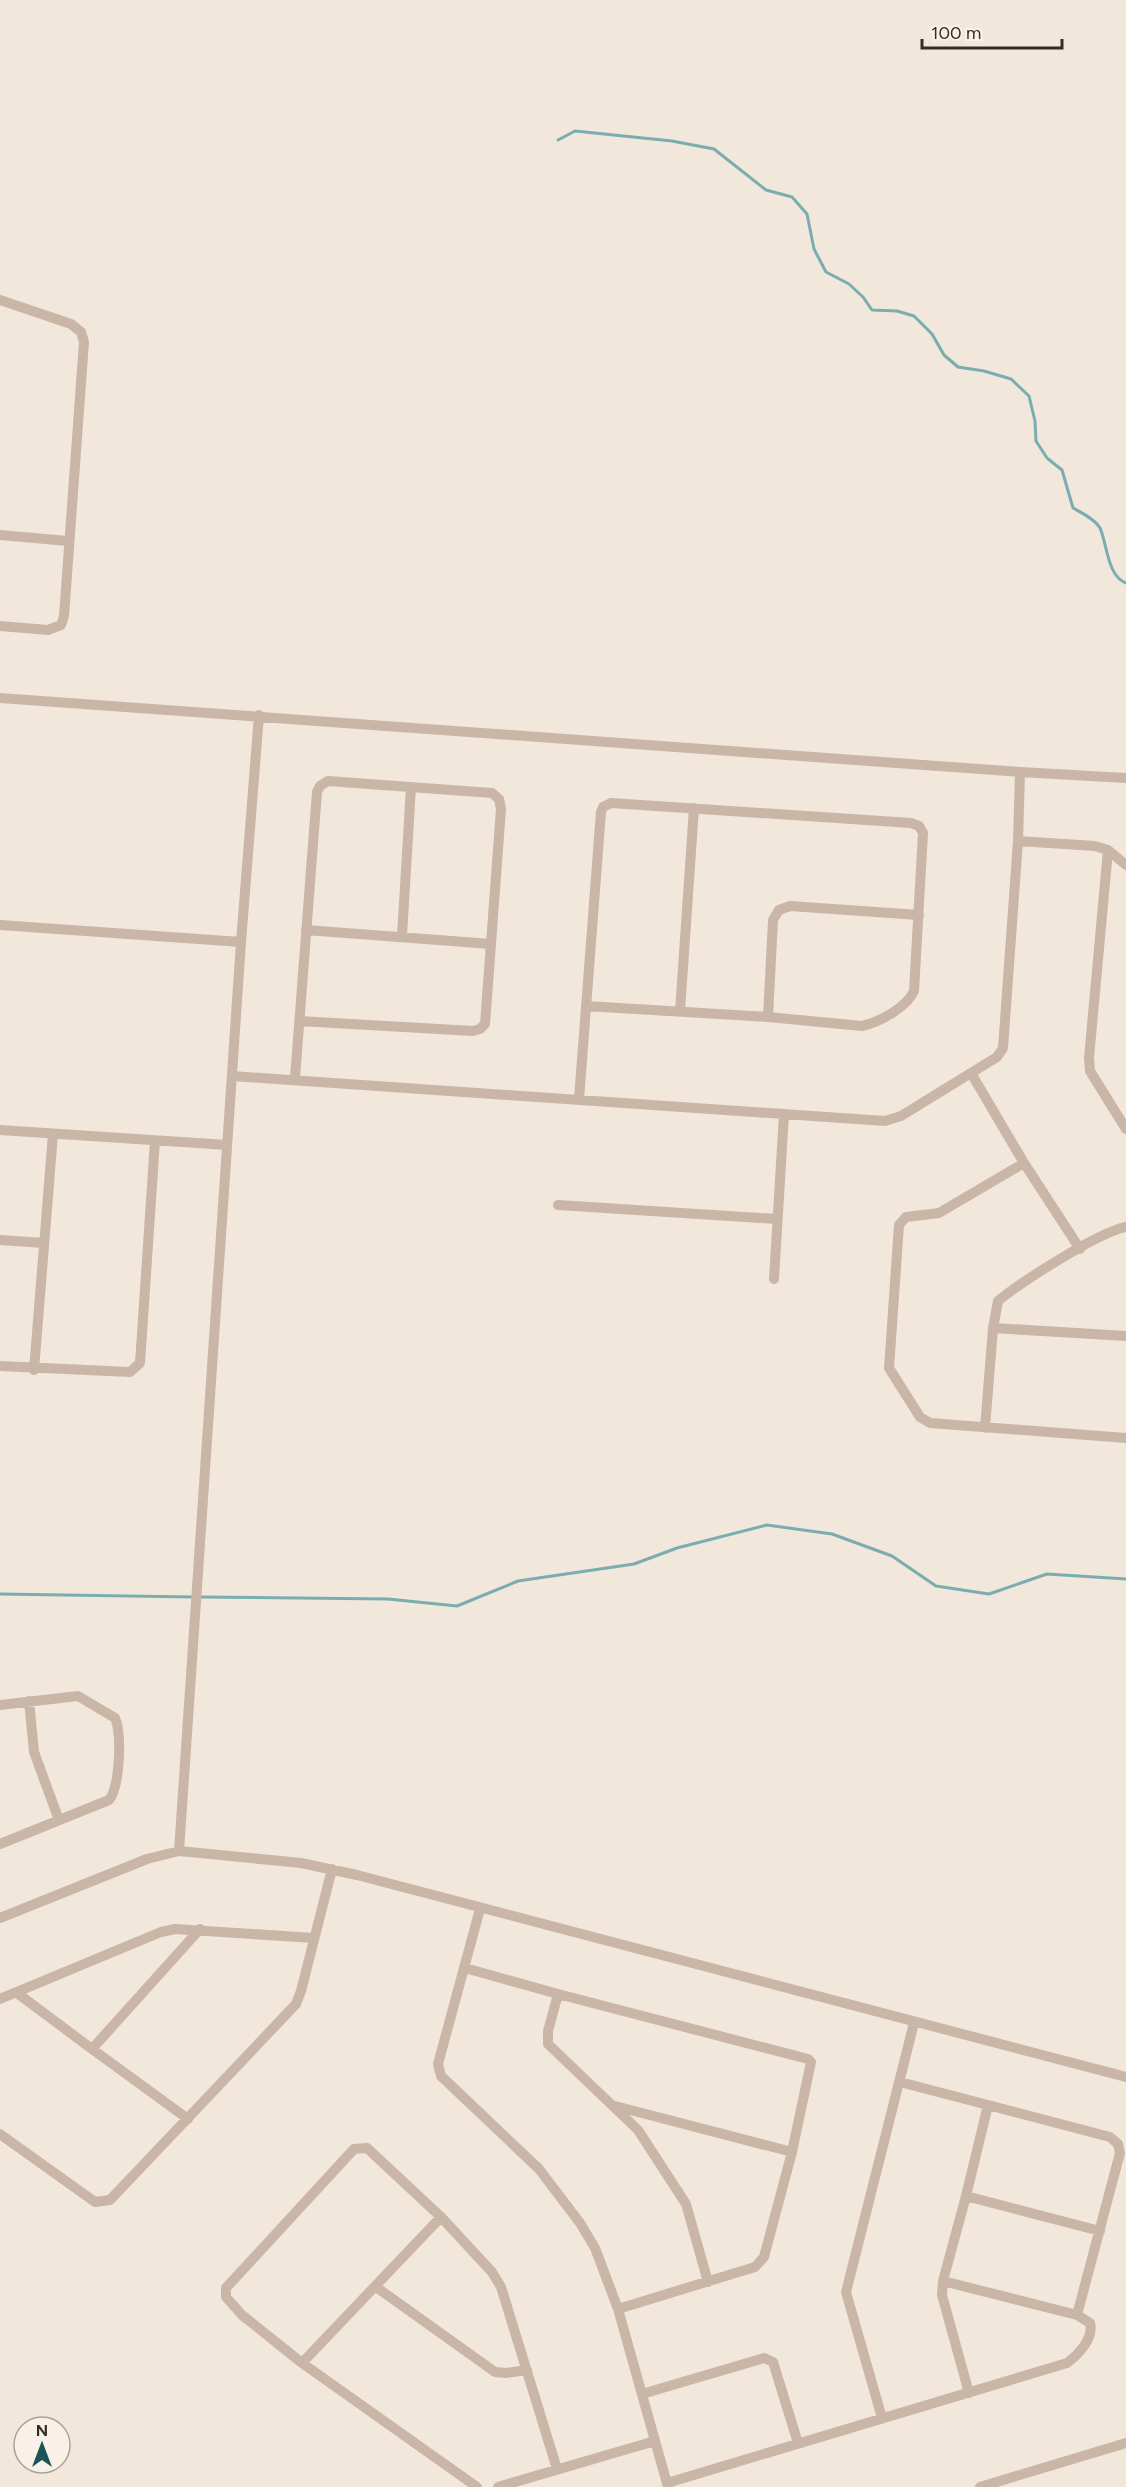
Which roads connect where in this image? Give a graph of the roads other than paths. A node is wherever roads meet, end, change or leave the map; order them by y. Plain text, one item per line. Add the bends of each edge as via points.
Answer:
1 (0, 300) edge
2 (0, 535) edge
3 (68, 541) junction
4 (0, 626) edge
5 (0, 698) edge
6 (259, 716) junction
7 (1020, 772) junction
8 (1126, 778) edge
9 (411, 787) junction
10 (694, 808) junction
11 (1018, 841) junction
12 (1108, 850) junction
13 (1126, 865) edge
14 (919, 915) junction
15 (0, 925) edge
16 (306, 930) junction
17 (402, 936) junction
18 (241, 942) junction
19 (491, 944) junction
20 (586, 1006) junction
21 (680, 1011) junction
22 (768, 1017) junction
23 (299, 1021) junction
24 (971, 1073) junction
25 (232, 1076) junction
26 (295, 1078) junction
27 (579, 1100) junction
28 (784, 1114) junction
29 (1126, 1129) edge
30 (0, 1130) edge
31 (53, 1134) junction
32 (155, 1141) junction
33 (227, 1145) junction
34 (1024, 1163) junction
35 (558, 1205) dead end
36 (777, 1220) junction
37 (1126, 1227) edge
38 (0, 1240) edge
39 (44, 1243) junction
40 (1080, 1249) junction
41 (774, 1279) dead end
42 (993, 1328) junction
43 (1126, 1336) edge
44 (0, 1366) edge
45 (34, 1370) junction
46 (986, 1428) junction
47 (1126, 1438) edge
48 (29, 1701) junction
49 (0, 1705) edge
50 (59, 1820) junction
51 (0, 1844) edge
52 (179, 1851) junction
53 (332, 1869) junction
54 (480, 1909) junction
55 (0, 1918) edge
56 (200, 1929) junction
57 (314, 1938) junction
58 (465, 1968) junction
59 (17, 1993) junction
60 (558, 1994) junction
61 (0, 2000) edge
62 (914, 2023) junction
63 (92, 2049) junction
64 (1126, 2077) edge
65 (900, 2082) junction
66 (612, 2105) junction
67 (988, 2105) junction
68 (188, 2119) junction
69 (0, 2134) edge
70 (792, 2152) junction
71 (966, 2196) junction
72 (441, 2217) junction
73 (1100, 2231) junction
74 (943, 2281) junction
75 (708, 2282) junction
76 (376, 2288) junction
77 (618, 2309) junction
78 (1077, 2315) junction
79 (302, 2363) junction
80 (527, 2370) junction
81 (969, 2393) junction
82 (642, 2394) junction
83 (882, 2418) junction
84 (655, 2441) junction
85 (1126, 2443) edge
86 (798, 2444) junction
87 (557, 2469) junction
88 (668, 2485) edge
89 (477, 2487) edge
90 (498, 2487) edge
91 (980, 2487) edge

1 - 3 street via 71,324 81,332 84,342
2 - 3 street
3 - 4 street via 61,625 48,630
5 - 6 street
6 - 7 street
6 - 18 street
7 - 8 street
7 - 11 street
9 - 16 street via 328,781 320,786
9 - 17 street
9 - 19 street via 492,793 499,799
10 - 14 street via 918,826 924,841
10 - 20 street via 611,803 603,807
10 - 21 street
11 - 12 street
11 - 24 street via 1003,1048 997,1057
12 - 13 street
12 - 29 street via 1089,1058 1090,1071
14 - 22 street via 914,991 910,1000 873,1024 862,1026
14 - 22 street via 789,906 779,910 773,920
15 - 18 street
16 - 17 street
16 - 23 street
17 - 19 street
18 - 25 street
19 - 23 street via 485,1024 480,1029
20 - 21 street
20 - 27 street
21 - 22 street
23 - 26 street
24 - 28 street via 893,1120
24 - 34 street
25 - 26 street
25 - 33 street
26 - 27 street
27 - 28 street
28 - 36 street
30 - 31 street
31 - 32 street
31 - 39 street
32 - 33 street
32 - 45 street via 140,1363 130,1372
33 - 52 street
34 - 40 street
34 - 46 street via 939,1213 906,1217 899,1225 889,1360 892,1376 930,1423
35 - 36 street
36 - 41 street
37 - 40 street
38 - 39 street
39 - 45 street
40 - 42 street via 998,1301
42 - 43 street
42 - 46 street
44 - 45 street
46 - 47 street
48 - 49 street
48 - 50 street via 34,1752
48 - 50 street via 78,1696 115,1718 118,1724 114,1794 109,1800
50 - 51 street
52 - 53 street
52 - 55 street via 147,1859
53 - 54 street
53 - 57 street
54 - 58 street
54 - 62 street
56 - 57 street
56 - 59 street via 161,1932
56 - 63 street
57 - 68 street via 296,2004
58 - 60 street
58 - 77 street via 438,2064 441,2076 551,2183 595,2248
59 - 61 street
59 - 63 street
60 - 66 street via 548,2044
60 - 70 street via 808,2059 811,2066
62 - 64 street
62 - 65 street
63 - 68 street
65 - 67 street
65 - 83 street via 846,2292
66 - 70 street
66 - 75 street via 638,2130 683,2199
67 - 71 street
67 - 73 street via 1110,2137 1118,2144 1120,2153
68 - 69 street via 110,2200 103,2202 95,2202
70 - 75 street via 764,2257 755,2267
71 - 73 street
71 - 74 street
72 - 76 street
72 - 79 street via 367,2148 354,2149 226,2288 226,2297 242,2315
72 - 80 street via 492,2272 501,2288
73 - 78 street
74 - 78 street
74 - 81 street via 943,2304
75 - 77 street
76 - 79 street
76 - 80 street via 495,2372
77 - 82 street
78 - 81 street via 1090,2323 1090,2334 1067,2363
79 - 89 street
80 - 87 street
81 - 83 street
82 - 84 street
82 - 86 street via 769,2359
83 - 86 street
84 - 87 street
84 - 88 street
85 - 91 street
86 - 88 street
87 - 90 street

